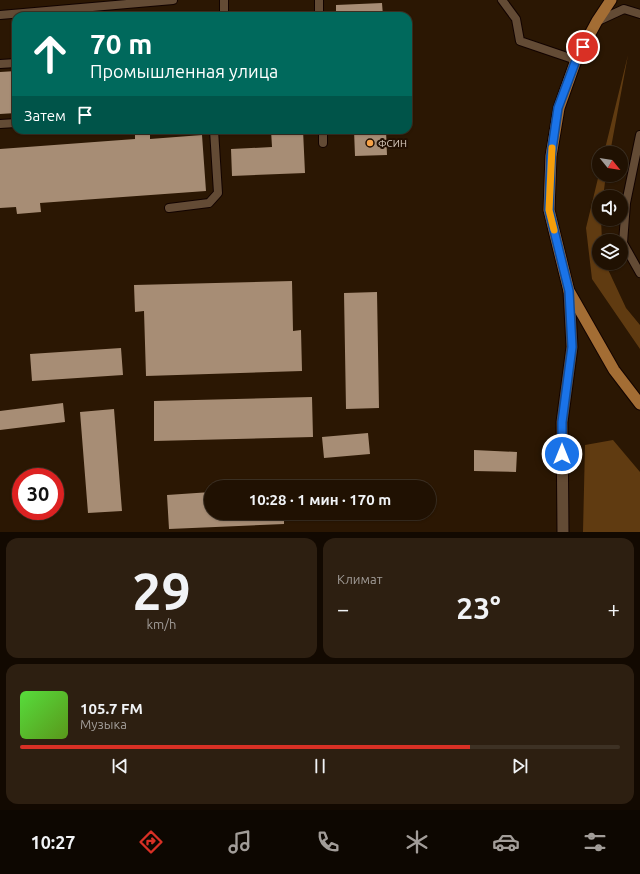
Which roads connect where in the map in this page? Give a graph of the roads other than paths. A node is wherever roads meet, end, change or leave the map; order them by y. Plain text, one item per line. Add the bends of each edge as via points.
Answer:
1 (161, 0) edge
2 (173, 0) edge
3 (224, 0) edge
4 (319, 0) edge
5 (502, 0) edge
6 (611, 0) edge
7 (32, 12) edge
8 (224, 12) edge
9 (319, 12) edge
10 (12, 14) edge
11 (640, 14) edge
12 (0, 15) edge
13 (597, 21) junction
14 (576, 60) junction
15 (12, 63) edge
16 (0, 64) edge
17 (12, 123) edge
18 (0, 124) edge
19 (214, 134) edge
20 (323, 134) edge
21 (640, 135) edge
22 (323, 143) dead end
23 (170, 208) dead end
24 (640, 273) edge
25 (569, 291) junction
26 (640, 404) edge
27 (562, 532) edge

1 - 2 lane
1 - 7 lane
3 - 8 lane
4 - 9 lane
5 - 14 lane via 516,19 520,41
6 - 13 main road
10 - 12 lane
11 - 13 lane via 624,9
13 - 14 main road
14 - 25 main road via 558,108 551,156 549,210
15 - 16 lane
17 - 18 lane
19 - 23 lane via 218,193 209,203
20 - 22 lane
21 - 24 lane via 626,203 623,243
25 - 26 main road via 614,370
25 - 27 street via 572,347 562,422

